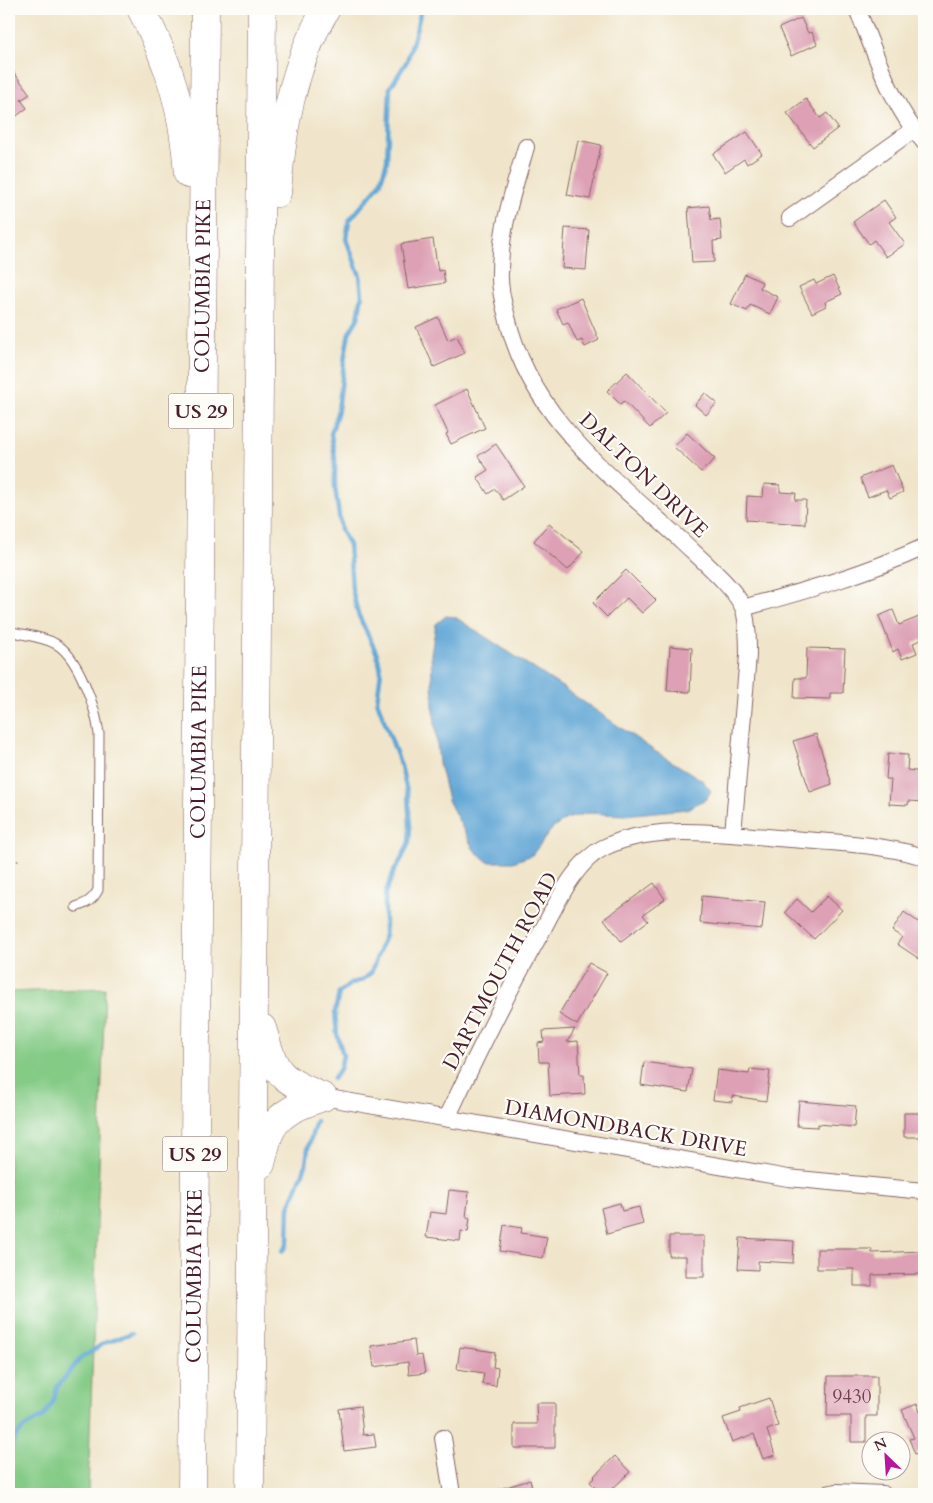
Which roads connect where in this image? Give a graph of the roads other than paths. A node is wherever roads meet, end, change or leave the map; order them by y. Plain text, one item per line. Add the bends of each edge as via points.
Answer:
1 (141, 9) edge
2 (205, 9) edge
3 (262, 9) edge
4 (326, 9) edge
5 (857, 9) edge
6 (919, 136) edge
7 (526, 147) dead end
8 (790, 218) dead end
9 (201, 392) junction
10 (258, 469) junction
11 (924, 547) edge
12 (743, 608) junction
13 (9, 631) edge
14 (733, 834) junction
15 (924, 857) edge
16 (76, 907) dead end
17 (255, 1003) junction
18 (322, 1097) junction
19 (447, 1118) junction
20 (924, 1191) edge
21 (252, 1192) junction
22 (443, 1438) dead end
23 (192, 1494) edge
24 (250, 1494) edge
25 (452, 1494) edge
26 (827, 1494) edge
27 (883, 1494) edge

1 - 9 highway via 167,67 183,127
2 - 9 highway, COLUMBIA PIKE / US 29
3 - 10 highway, US 29
4 - 10 highway via 301,60 283,130
5 - 6 street via 896,101
6 - 8 street
7 - 12 street, DALTON DRIVE via 506,216 500,274 503,302 521,362 540,396 588,456 698,556
9 - 23 highway, COLUMBIA PIKE / US 29
10 - 17 highway, US 29
11 - 12 street via 822,586
12 - 14 street, DALTON DRIVE via 748,655
13 - 16 lane via 52,642 62,648 77,667 98,723 98,890 94,898
14 - 15 street, DARTMOUTH ROAD via 879,847
14 - 19 street, DARTMOUTH ROAD via 645,835 621,840 586,860 570,881 506,995
17 - 18 highway via 277,1070 288,1080
17 - 21 highway, US 29
18 - 19 street, DIAMONDBACK DRIVE
18 - 21 highway via 298,1106 277,1121
19 - 20 street, DIAMONDBACK DRIVE via 788,1178
21 - 24 highway, US 29
22 - 25 street
26 - 27 street

